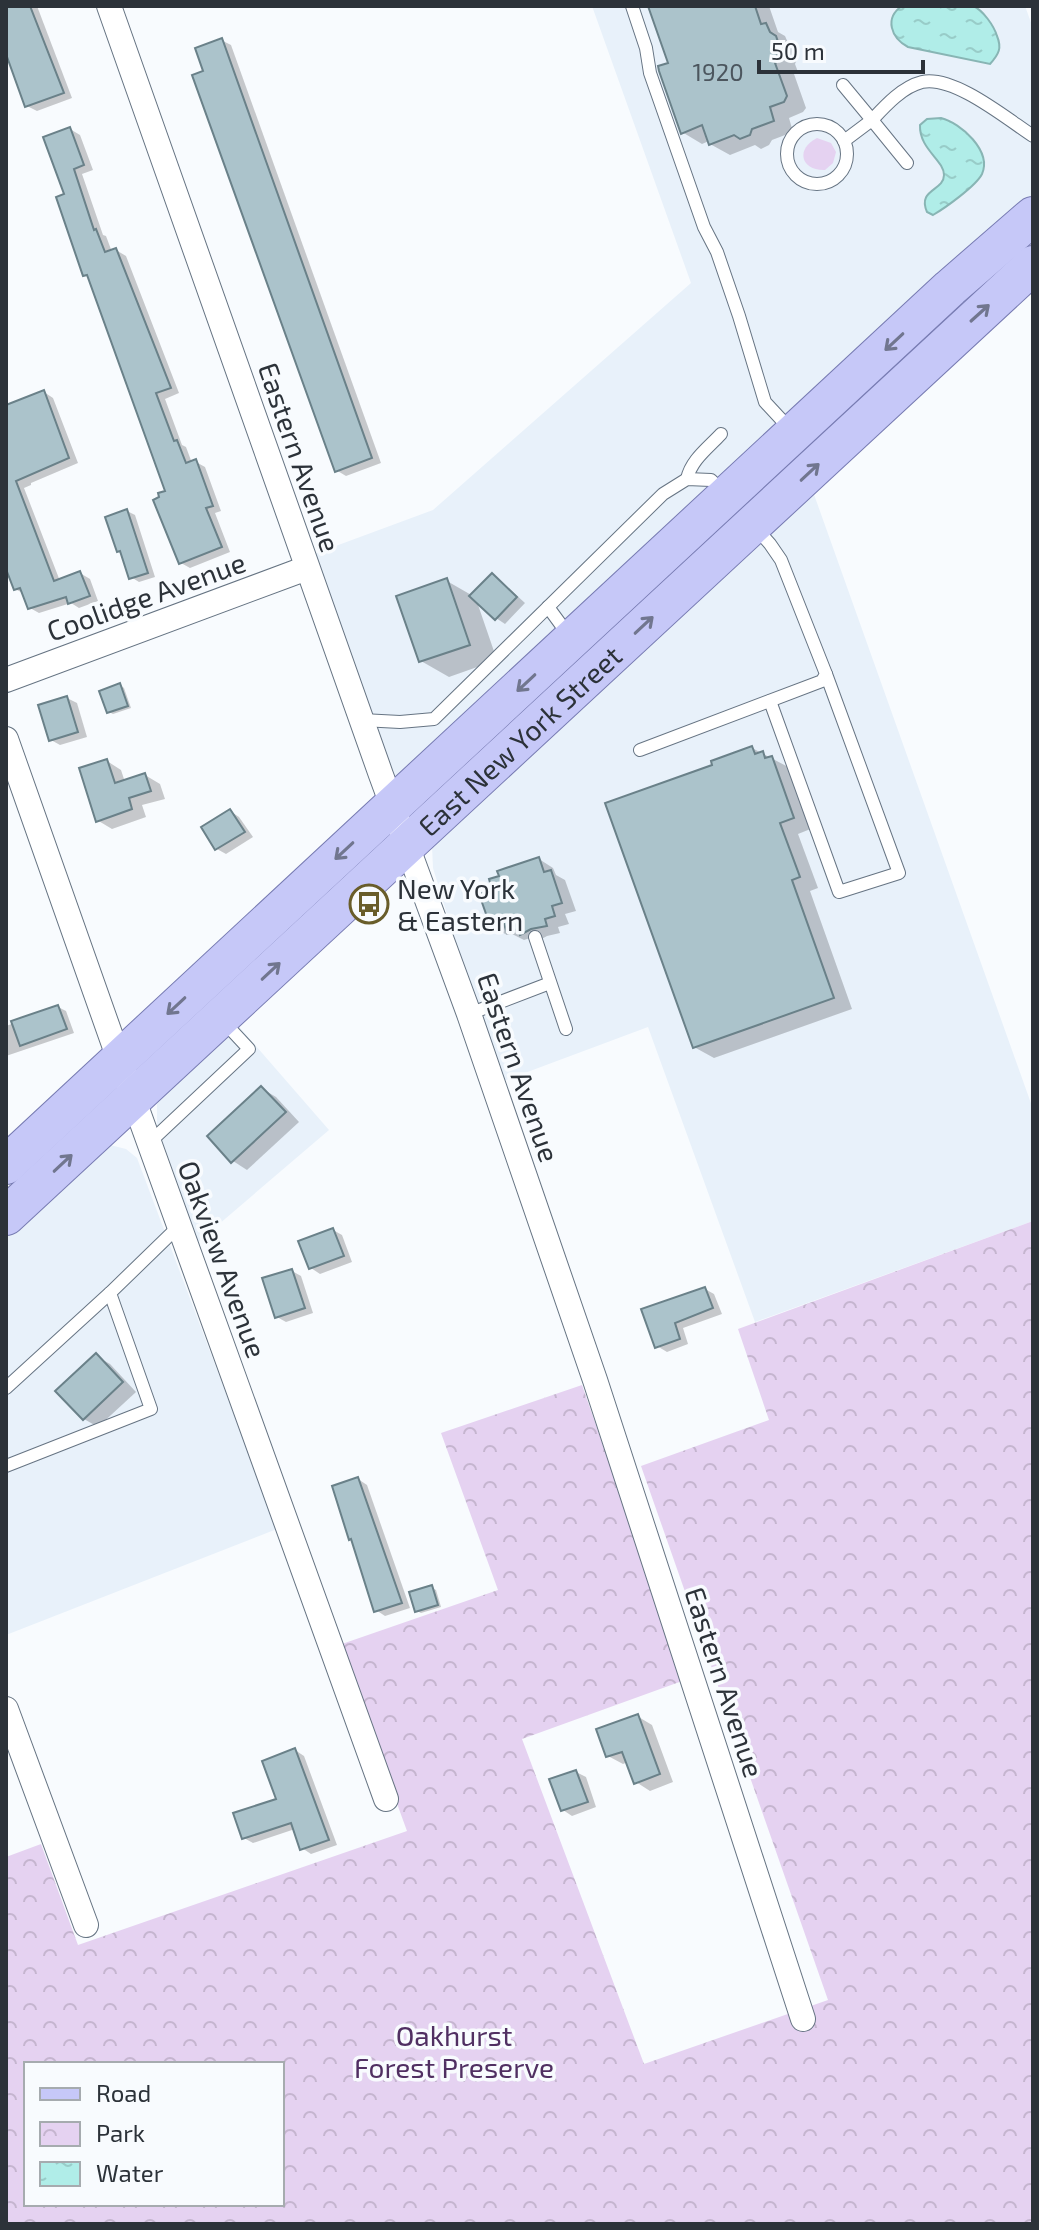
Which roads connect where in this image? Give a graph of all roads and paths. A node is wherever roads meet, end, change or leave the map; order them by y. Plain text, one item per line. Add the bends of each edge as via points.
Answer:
1 (109, 6) edge
2 (632, 6) edge
3 (843, 85) dead end
4 (872, 120) junction
5 (1033, 136) edge
6 (844, 141) junction
7 (907, 163) dead end
8 (1033, 216) edge
9 (1033, 265) edge
10 (721, 434) dead end
11 (794, 434) junction
12 (687, 479) junction
13 (739, 510) junction
14 (307, 568) junction
15 (548, 607) junction
16 (572, 639) junction
17 (826, 674) junction
18 (6, 680) edge
19 (466, 688) junction
20 (770, 701) junction
21 (482, 708) junction
22 (362, 720) junction
23 (6, 739) edge
24 (640, 750) dead end
25 (392, 806) junction
26 (407, 845) junction
27 (535, 937) dead end
28 (550, 983) junction
29 (469, 1014) junction
30 (220, 1018) junction
31 (566, 1029) dead end
32 (119, 1059) junction
33 (133, 1099) junction
34 (149, 1143) junction
35 (6, 1165) edge
36 (6, 1216) edge
37 (179, 1226) junction
38 (110, 1293) junction
39 (6, 1388) edge
40 (6, 1466) edge
41 (6, 1709) edge
42 (386, 1799) dead end
43 (86, 1925) dead end
44 (803, 2019) dead end

1 - 14 street, Eastern Avenue
2 - 11 lane via 650,73 717,252 765,402
3 - 4 lane
4 - 5 lane via 891,99 922,82 947,84
4 - 6 lane
4 - 7 lane
6 - 6 lane via 822,124 803,128 787,151 791,169 804,182 831,181 844,168
8 -> 11 main road, East New York Street
13 -> 9 main road, East New York Street
10 - 12 lane via 695,461
11 - 13 main road, East New York Street
12 - 13 lane via 711,480
12 - 15 lane via 663,494
13 - 16 main road, East New York Street
13 - 17 lane via 781,560
26 -> 13 main road, East New York Street
14 - 18 street, Coolidge Avenue
14 - 22 street, Eastern Avenue
15 - 16 lane
15 - 19 lane
16 -> 21 main road, East New York Street
17 - 20 lane via 822,681
17 - 20 lane via 899,873 839,892
19 - 21 lane
19 - 22 lane via 434,719
20 - 24 lane
21 - 25 main road, East New York Street
22 - 25 street, Eastern Avenue
23 - 32 street, Oakview Avenue
25 - 26 street, Eastern Avenue
25 -> 32 main road, East New York Street
26 - 29 street, Eastern Avenue
30 -> 26 main road, East New York Street
27 - 28 lane
28 - 29 lane
28 - 31 lane
29 - 44 street, Eastern Avenue via 595,1380
30 - 33 main road, East New York Street
30 - 34 lane via 249,1049
32 - 33 street, Oakview Avenue
32 - 35 main road, East New York Street
33 - 34 street, Oakview Avenue
36 -> 33 main road, East New York Street
34 - 37 street, Oakview Avenue
37 - 38 lane
37 - 42 street, Oakview Avenue
38 - 39 lane
38 - 40 lane via 151,1409
41 - 43 street

